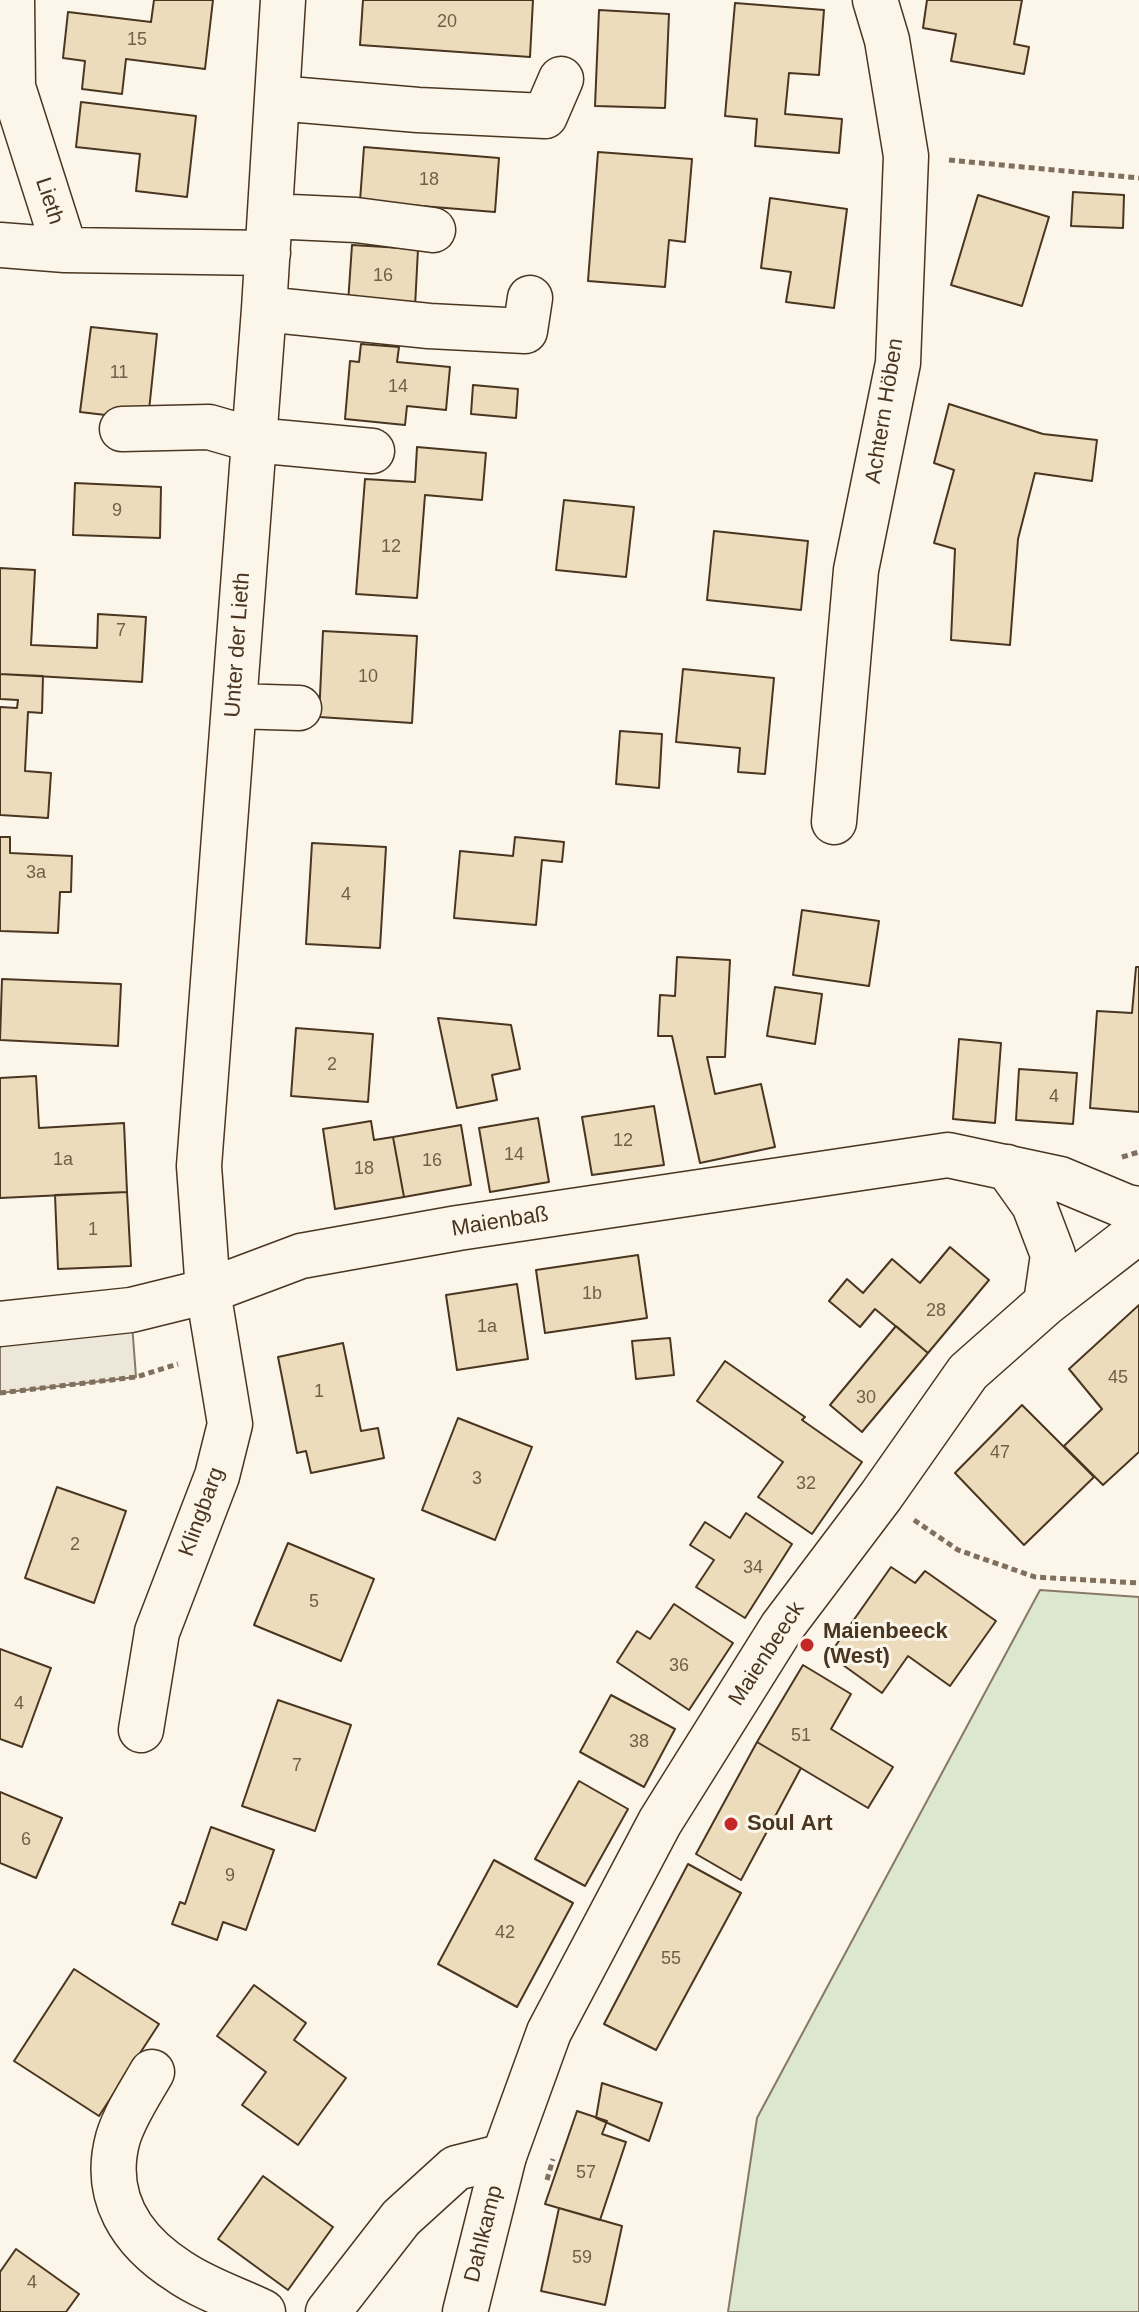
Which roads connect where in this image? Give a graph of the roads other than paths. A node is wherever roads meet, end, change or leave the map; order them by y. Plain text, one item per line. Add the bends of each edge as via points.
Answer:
1 (12, 0) edge
2 (283, 0) edge
3 (875, 0) edge
4 (561, 79) dead end
5 (277, 98) junction
6 (433, 230) dead end
7 (269, 235) junction
8 (0, 245) edge
9 (65, 250) junction
10 (530, 298) dead end
11 (264, 309) junction
12 (122, 429) dead end
13 (254, 440) junction
14 (372, 451) dead end
15 (234, 706) junction
16 (299, 708) dead end
17 (834, 822) dead end
18 (1007, 1167) junction
19 (1139, 1209) edge
20 (1139, 1231) edge
21 (208, 1291) junction
22 (1046, 1303) junction
23 (0, 1324) edge
24 (141, 1730) dead end
25 (152, 2072) dead end
26 (504, 2156) junction
27 (263, 2312) edge
28 (328, 2312) edge
29 (465, 2312) edge

1 - 9 street, Lieth via 13,87
2 - 5 street, Unter der Lieth
3 - 17 street, Achtern Höben via 906,156 898,363 856,570
4 - 5 street via 545,116
5 - 7 street, Unter der Lieth
6 - 7 street, Lieth via 356,220
7 - 9 street, Lieth
7 - 11 street, Unter der Lieth
8 - 9 street
10 - 11 street via 525,331
11 - 13 street, Unter der Lieth
12 - 13 street via 209,427
13 - 14 street
13 - 15 street, Unter der Lieth
15 - 16 street
15 - 21 street, Unter der Lieth via 199,1166
18 - 19 street, Maienbaß via 1060,1179
18 - 21 street, Maienbaß via 948,1155 458,1228 301,1256
18 - 22 street via 1034,1205 1053,1255
20 - 22 street, Maienbeeck
21 - 23 street, Maienbaß via 131,1310
21 - 24 street, Klingbarg via 230,1424 217,1476 157,1632
22 - 26 street, Maienbeeck via 968,1372 782,1627 660,1822 549,2032
25 - 27 street via 119,2135 112,2169 119,2208 146,2247 181,2273
26 - 28 street via 456,2168 401,2218
26 - 29 street, Dahlkamp

